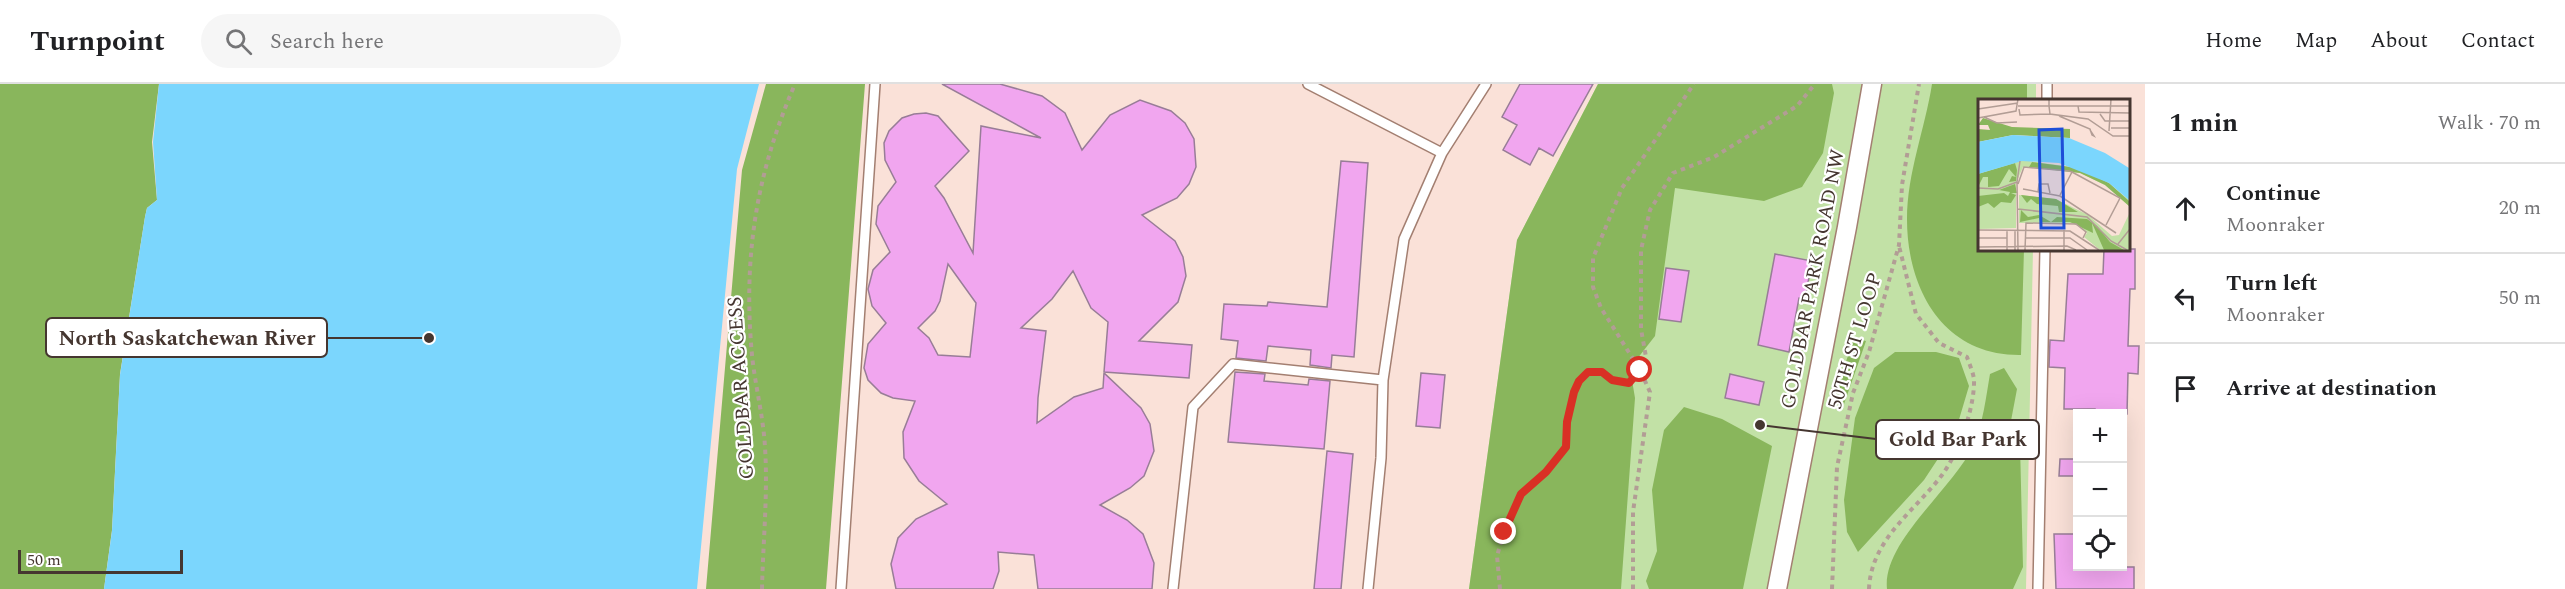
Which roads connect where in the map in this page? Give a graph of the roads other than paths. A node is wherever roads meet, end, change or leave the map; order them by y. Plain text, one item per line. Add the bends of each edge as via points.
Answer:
1 (875, 84) edge
2 (1308, 84) edge
3 (1486, 84) edge
4 (1872, 84) edge
5 (1442, 153) junction
6 (2045, 250) edge
7 (1383, 380) junction
8 (841, 589) edge
9 (1173, 589) edge
10 (1368, 589) edge
11 (1777, 589) edge
12 (2038, 589) edge

1 - 8 lane
2 - 5 lane
3 - 5 lane
4 - 11 street, GOLDBAR PARK ROAD NW
5 - 7 lane via 1404,239
6 - 12 lane
7 - 9 lane via 1233,364 1192,407
7 - 10 lane via 1381,458

